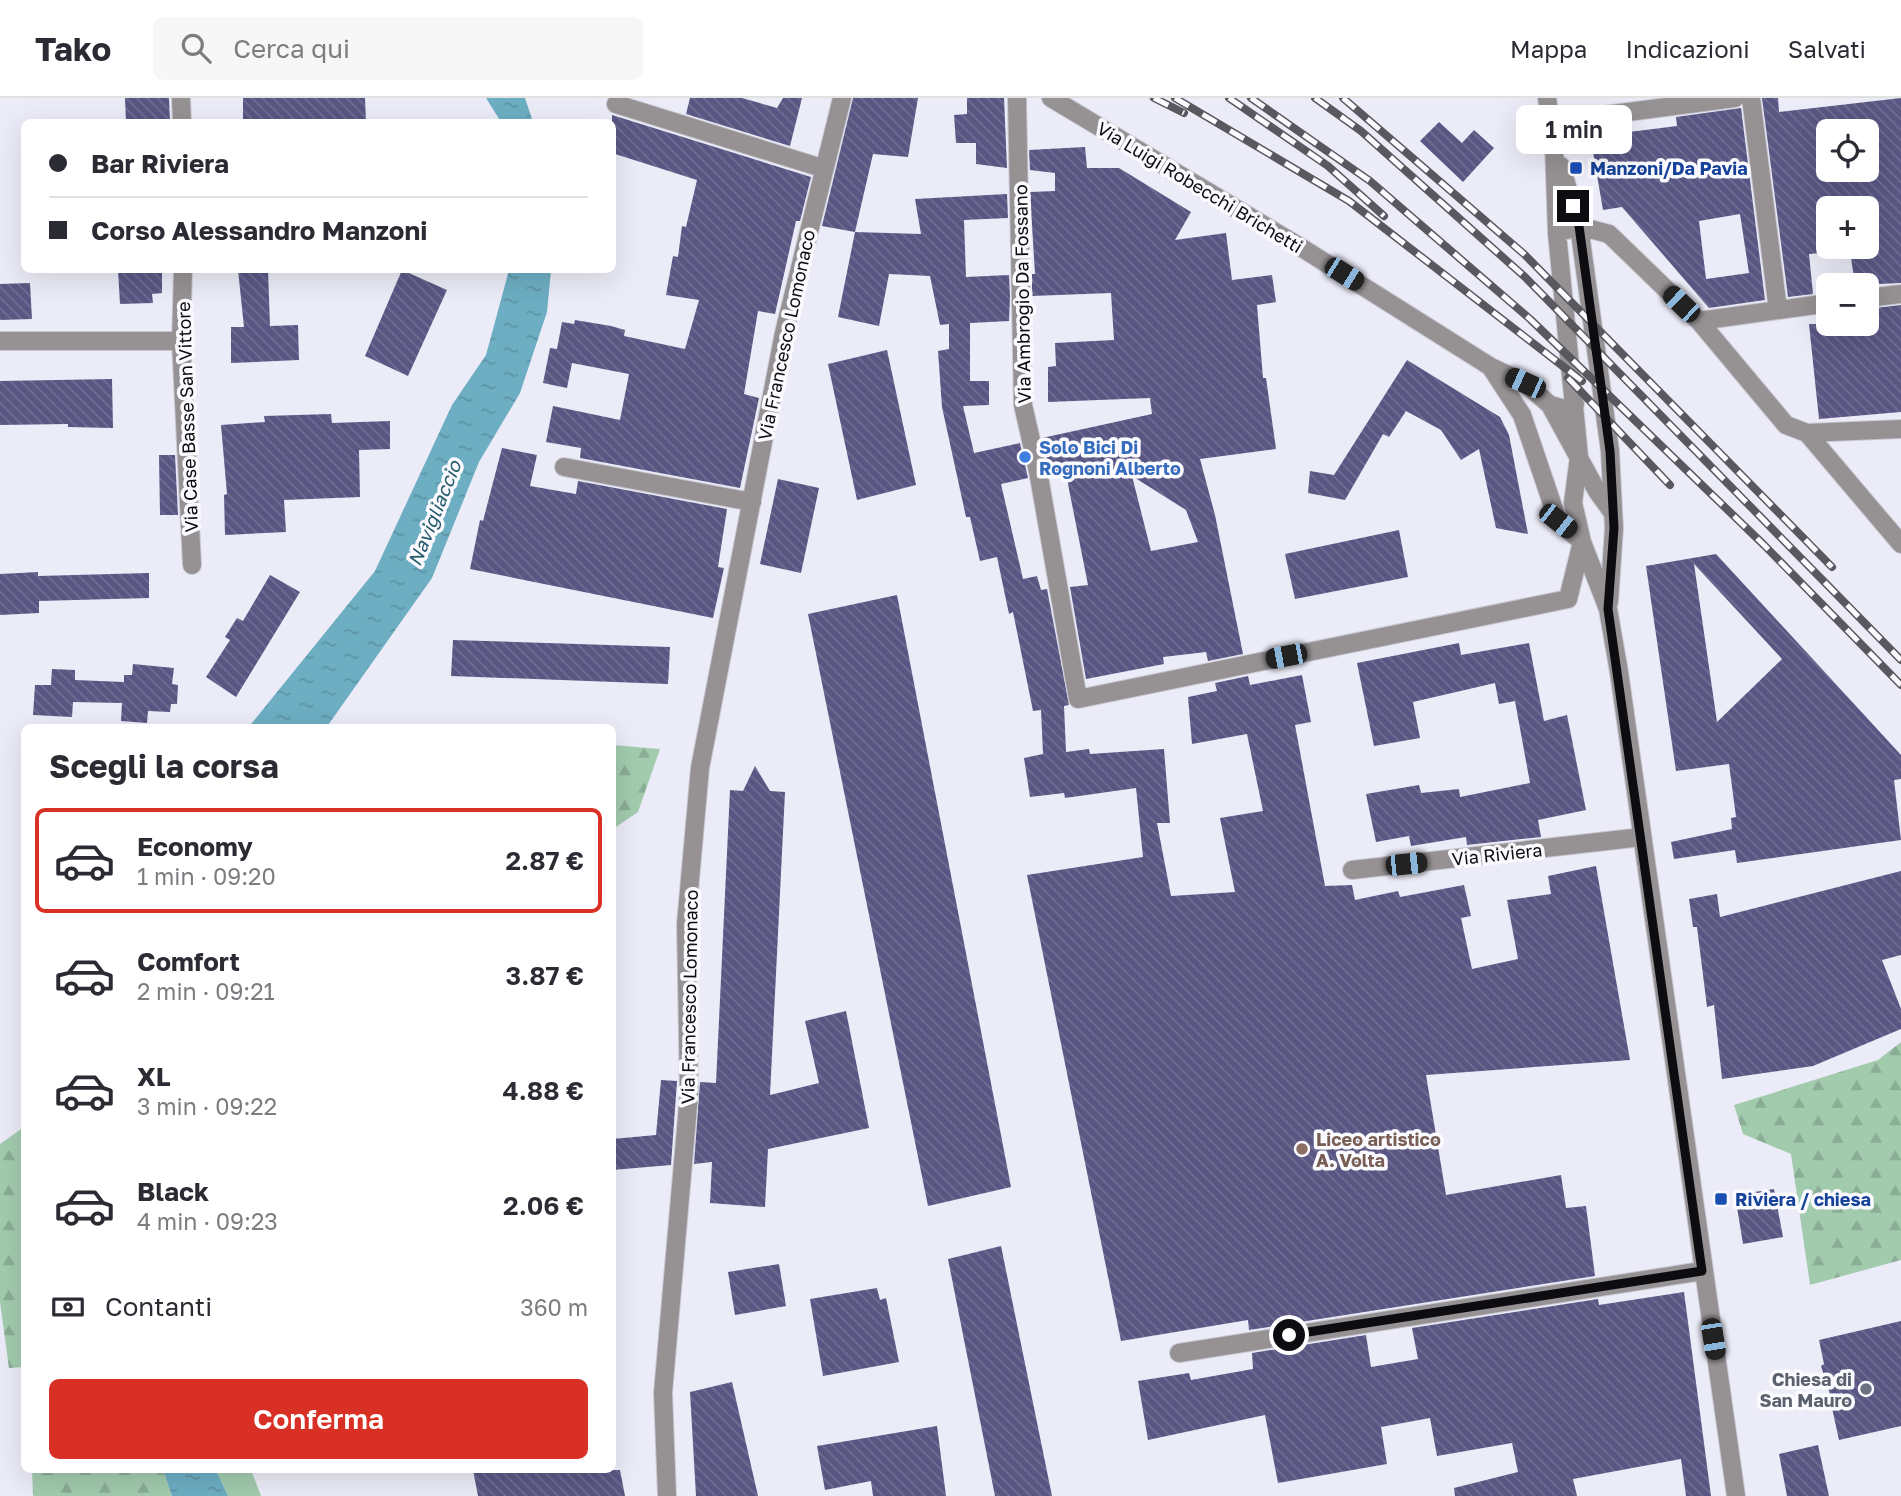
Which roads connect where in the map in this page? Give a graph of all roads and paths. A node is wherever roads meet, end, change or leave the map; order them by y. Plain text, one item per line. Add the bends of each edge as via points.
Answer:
1 (181, 98) edge
2 (842, 98) edge
3 (1017, 98) edge
4 (1051, 98) edge
5 (1547, 98) edge
6 (1735, 98) edge
7 (1751, 98) edge
8 (616, 104) dead end
9 (181, 119) edge
10 (1551, 122) junction
11 (1554, 145) junction
12 (822, 168) junction
13 (1579, 226) junction
14 (1557, 233) junction
15 (183, 273) edge
16 (1901, 294) edge
17 (1879, 297) edge
18 (1816, 305) edge
19 (1778, 310) junction
20 (1699, 321) junction
21 (0, 341) edge
22 (181, 341) junction
23 (1490, 367) junction
24 (1575, 404) junction
25 (1550, 405) junction
26 (1901, 429) edge
27 (1807, 433) junction
28 (1579, 457) junction
29 (564, 467) dead end
30 (752, 502) junction
31 (1613, 520) junction
32 (1582, 542) junction
33 (1901, 544) edge
34 (192, 565) dead end
35 (1608, 609) junction
36 (1642, 836) junction
37 (1352, 870) dead end
38 (1702, 1271) junction
39 (1179, 1353) dead end
40 (667, 1496) edge
41 (1736, 1496) edge

1 - 9 street
2 - 12 street, Via Francesco Lomonaco
3 - 32 street, Via Ambrogio Da Fossano via 1023,405 1078,699 1568,599
4 - 23 street, Via Luigi Robecchi Brichetti via 1314,255
5 - 10 street
6 - 10 street
7 - 19 street
8 - 12 street
10 - 11 street
11 - 13 street
11 - 14 street
12 - 30 street, Via Francesco Lomonaco
13 - 14 street
13 - 20 street via 1609,234
13 - 31 street via 1610,451
14 - 24 street
15 - 22 street, Via Case Basse San Vittore
16 - 17 street
18 - 19 street
19 - 20 street
20 - 27 street via 1786,425
21 - 22 street
22 - 34 street, Via Case Basse San Vittore
23 - 25 street, Via Luigi Robecchi Brichetti via 1525,383
23 - 32 street, Via Luigi Robecchi Brichetti via 1522,415 1558,521
24 - 25 street via 1568,411
24 - 28 street
25 - 28 street, Via Luigi Robecchi Brichetti
26 - 27 street
27 - 33 street
28 - 31 street
28 - 32 street via 1573,503
29 - 30 street
30 - 40 street, Via Francesco Lomonaco via 700,768 686,924 689,1094 663,1393
31 - 32 street via 1600,539
31 - 35 street
32 - 35 street
35 - 36 street
36 - 37 street, Via Riviera
36 - 38 street
38 - 39 street
38 - 41 street

